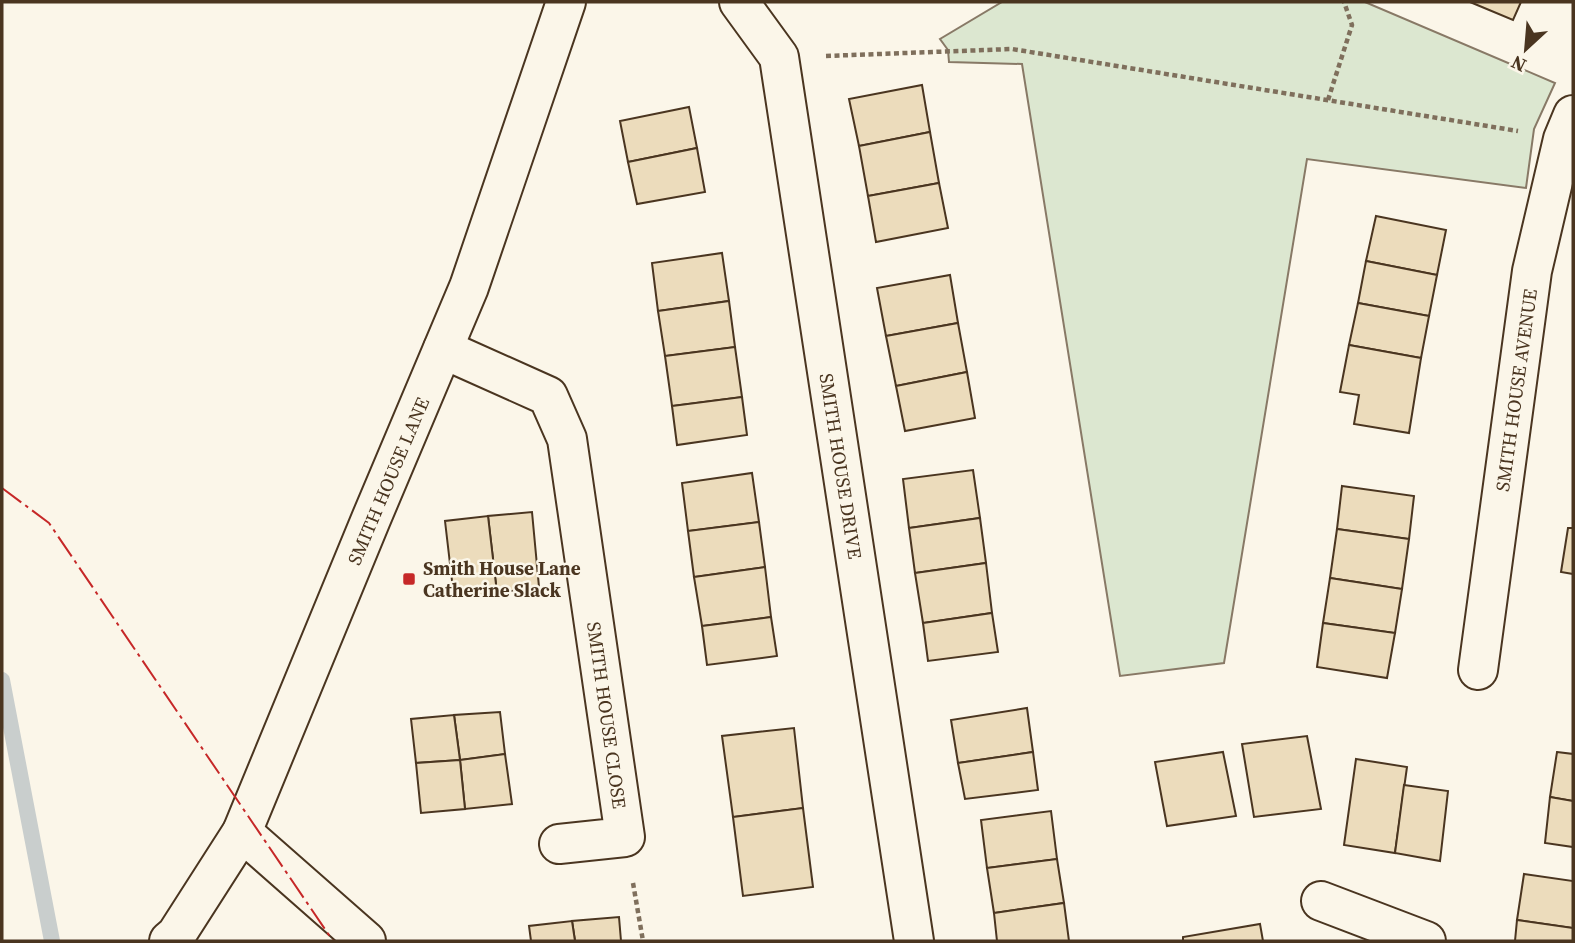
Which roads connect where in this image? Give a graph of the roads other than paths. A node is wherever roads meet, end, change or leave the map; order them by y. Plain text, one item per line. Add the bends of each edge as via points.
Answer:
1 (566, 2) edge
2 (739, 2) edge
3 (1570, 132) edge
4 (443, 349) junction
5 (1478, 670) dead end
6 (242, 832) junction
7 (559, 844) dead end
8 (1321, 901) dead end
9 (1379, 933) edge
10 (169, 941) edge
11 (366, 941) edge
12 (914, 941) edge
13 (1426, 941) edge

1 - 4 street, SMITH HOUSE LANE via 469,287
2 - 12 street, SMITH HOUSE DRIVE via 779,57
3 - 5 street, SMITH HOUSE AVENUE via 1532,271
4 - 6 street, SMITH HOUSE LANE
4 - 7 street, SMITH HOUSE CLOSE via 548,396 567,439 625,837
6 - 10 street, SMITH HOUSE LANE
6 - 11 street
8 - 9 street
9 - 13 street

